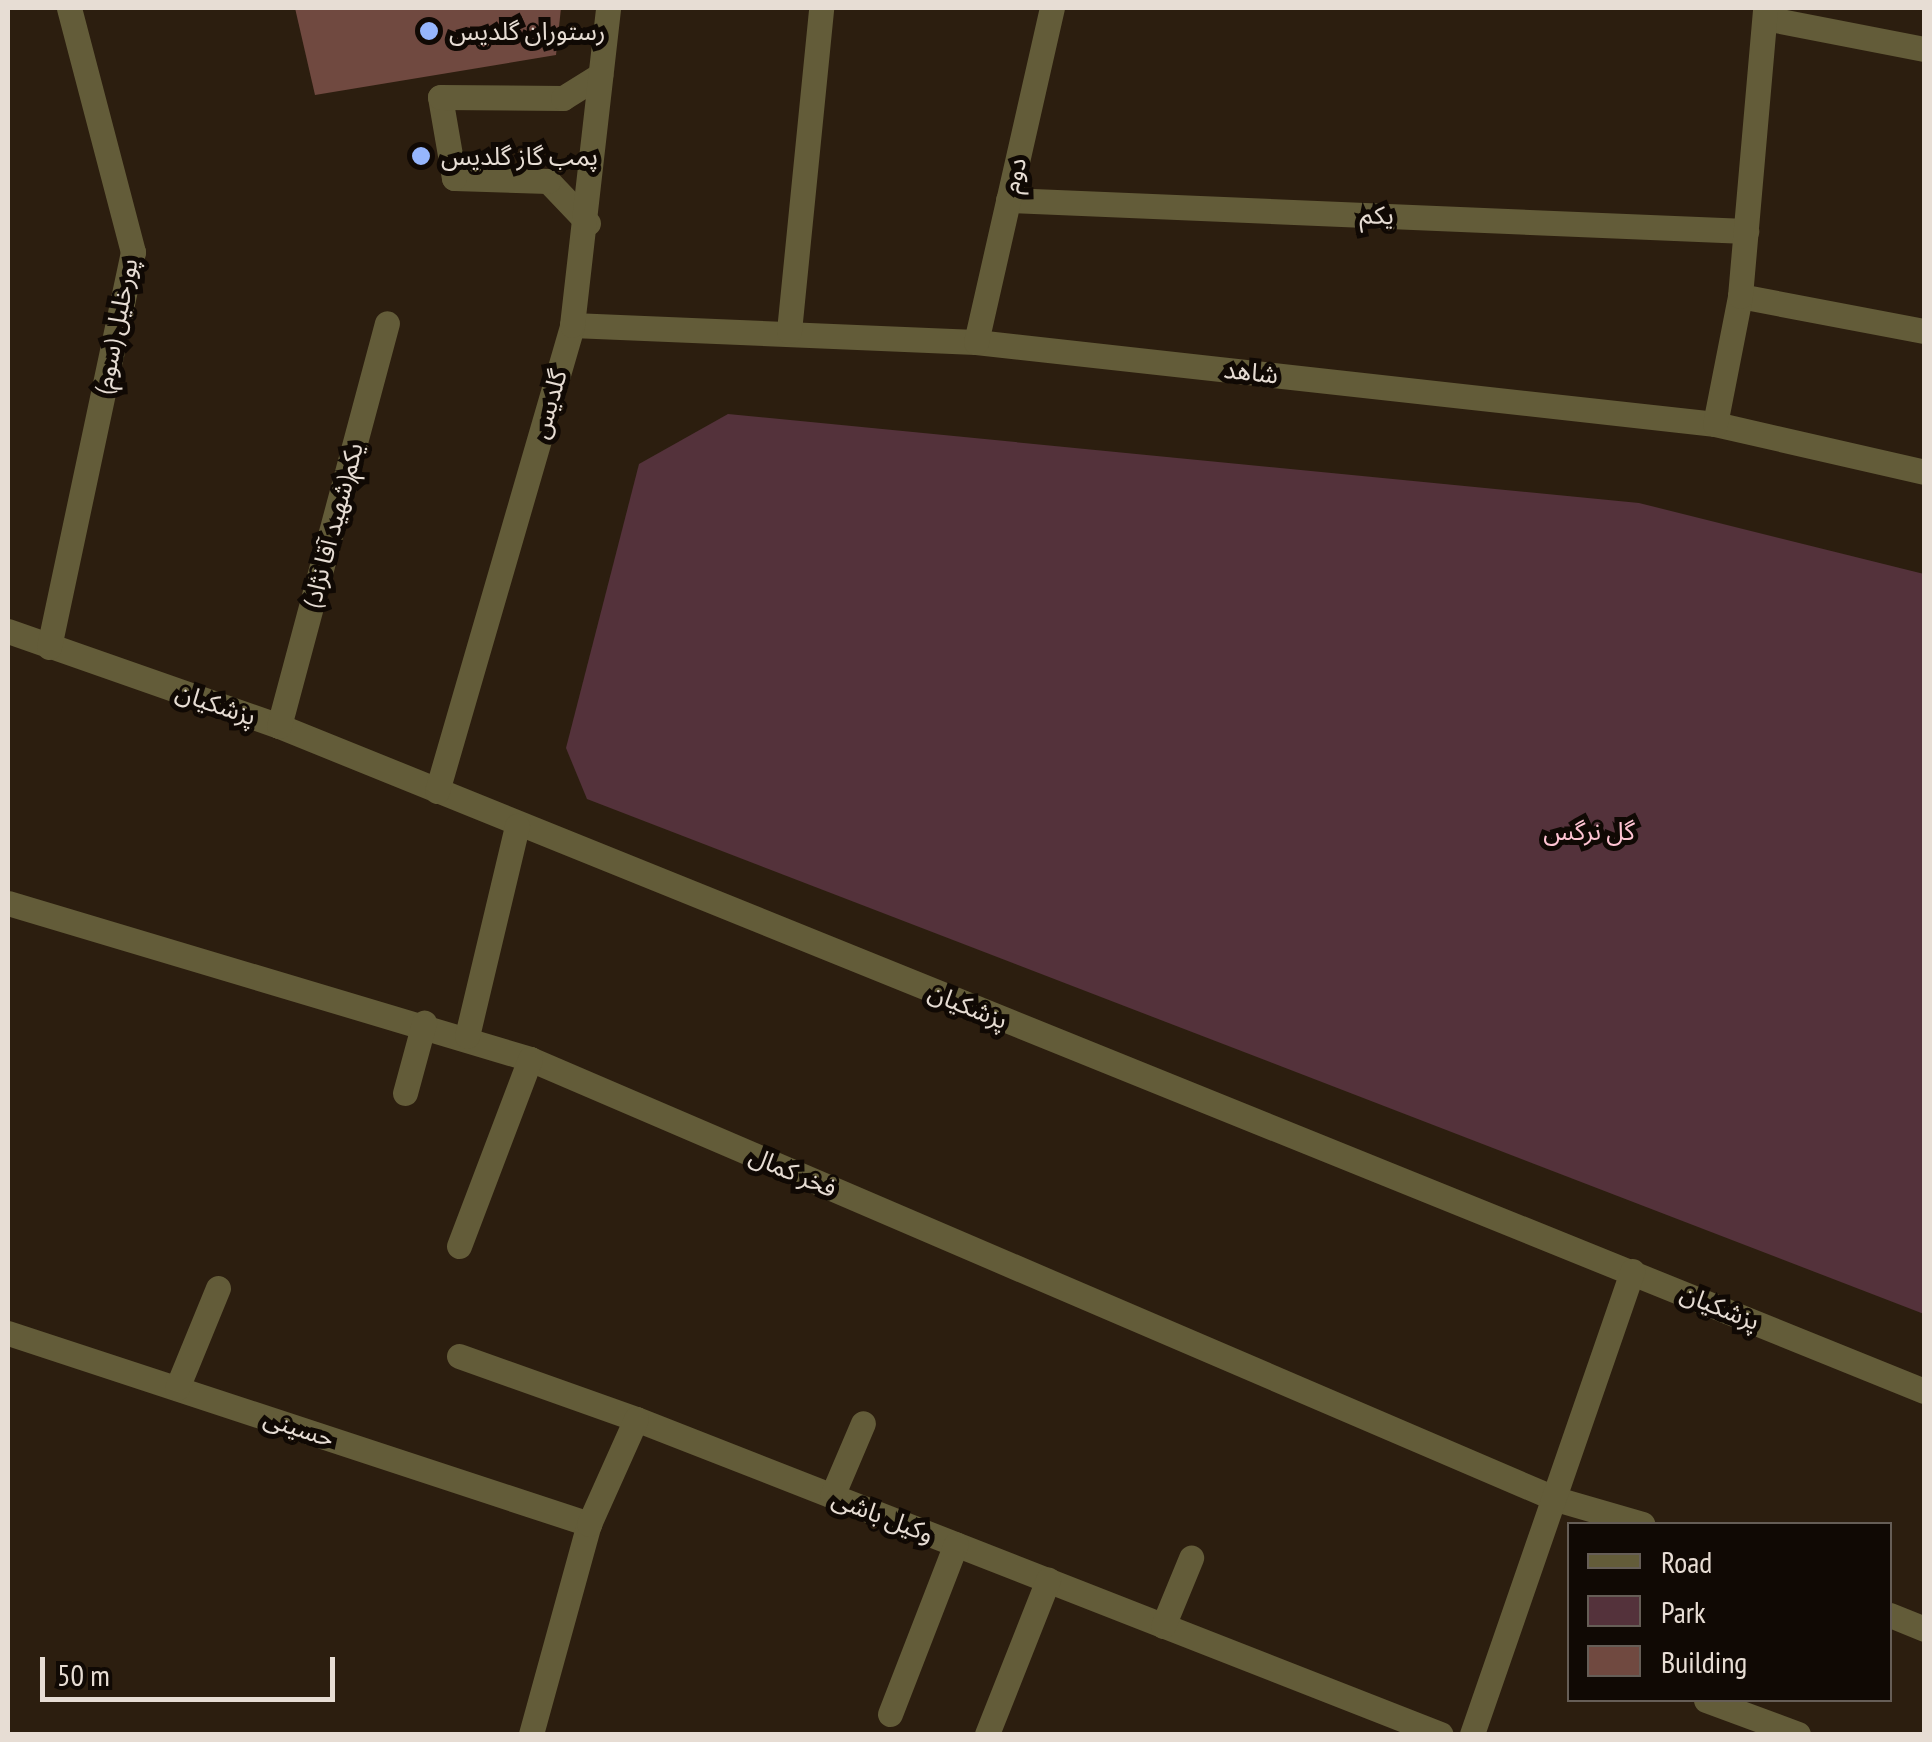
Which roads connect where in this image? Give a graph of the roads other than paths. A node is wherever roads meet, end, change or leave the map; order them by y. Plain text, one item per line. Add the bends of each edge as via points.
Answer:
1 (69, 8) edge
2 (608, 8) edge
3 (822, 8) edge
4 (1052, 8) edge
5 (1765, 13) edge
6 (1924, 50) edge
7 (600, 74) junction
8 (1008, 200) junction
9 (588, 223) junction
10 (1746, 231) junction
11 (1740, 296) junction
12 (386, 323) dead end
13 (572, 325) junction
14 (789, 331) junction
15 (1924, 331) edge
16 (976, 342) junction
17 (1715, 424) junction
18 (1924, 472) edge
19 (8, 631) edge
20 (48, 646) junction
21 (278, 726) junction
22 (437, 790) junction
23 (517, 826) junction
24 (8, 903) edge
25 (424, 1023) junction
26 (467, 1036) junction
27 (530, 1059) junction
28 (406, 1094) dead end
29 (459, 1246) dead end
30 (1632, 1271) junction
31 (218, 1288) dead end
32 (8, 1333) edge
33 (459, 1356) dead end
34 (177, 1388) junction
35 (1924, 1391) edge
36 (636, 1419) junction
37 (864, 1423) dead end
38 (832, 1496) junction
39 (1556, 1500) junction
40 (1635, 1522) edge
41 (590, 1524) junction
42 (956, 1544) junction
43 (1190, 1558) dead end
44 (1048, 1580) junction
45 (1892, 1617) edge
46 (1164, 1626) junction
47 (1924, 1630) edge
48 (1711, 1702) edge
49 (890, 1714) dead end
50 (1399, 1727) edge
51 (530, 1734) edge
52 (986, 1734) edge
53 (1440, 1734) edge
54 (1472, 1734) edge
55 (1798, 1734) edge

1 - 20 street, پورخلیل (سوم) via 133,252
2 - 7 street, گلدیس
3 - 14 street
4 - 8 street, دوم
5 - 6 street
5 - 10 street
7 - 9 street, گلدیس
7 - 9 street via 563,98 440,97 454,178 548,181
8 - 10 street, یکم
8 - 16 street, دوم
9 - 13 street, گلدیس
10 - 11 street
11 - 15 street
11 - 17 street
12 - 21 street, یکم(شهید آقا نژاد)
13 - 14 street, شاهد
13 - 22 street, گلدیس
14 - 16 street, شاهد
16 - 17 street, شاهد
17 - 18 street, شاهد
19 - 20 street, پزشکیان
20 - 21 street, پزشکیان
21 - 22 street, پزشکیان
22 - 23 street, پزشکیان
23 - 26 street
23 - 30 street, پزشکیان
24 - 25 street, فخر کمال
25 - 26 street, فخر کمال
25 - 28 street
26 - 27 street, فخر کمال
27 - 29 street
27 - 39 street, فخر کمال
30 - 35 street, پزشکیان
30 - 39 street
31 - 34 street
32 - 34 street, حسینی
33 - 36 street, وکیل باشی
34 - 41 street, حسینی
36 - 38 street, وکیل باشی
36 - 41 street
37 - 38 street
38 - 42 street, وکیل باشی
39 - 40 street, فخر کمال
39 - 54 street
41 - 51 street
42 - 44 street, وکیل باشی
42 - 49 street
43 - 46 street
44 - 46 street, وکیل باشی
44 - 52 street
45 - 47 street
46 - 50 street, وکیل باشی
48 - 55 street
50 - 53 street, وکیل باشی

